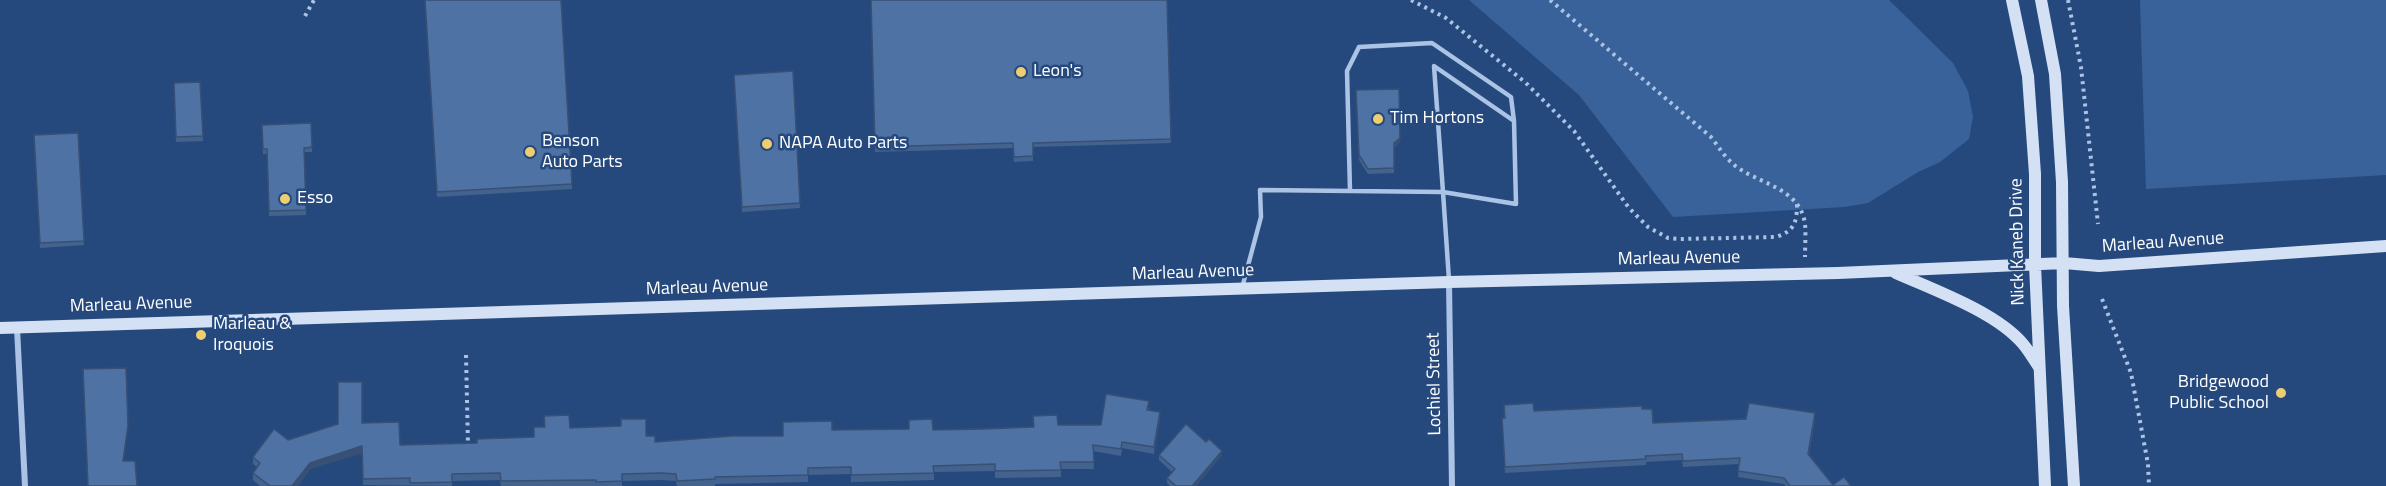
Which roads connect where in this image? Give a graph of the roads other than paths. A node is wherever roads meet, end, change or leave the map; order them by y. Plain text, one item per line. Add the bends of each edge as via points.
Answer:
1 (2012, 0) edge
2 (2041, 0) edge
3 (1514, 121) junction
4 (1350, 191) junction
5 (1443, 192) junction
6 (2386, 246) edge
7 (2064, 263) junction
8 (2034, 265) junction
9 (1892, 271) junction
10 (1449, 282) junction
11 (1241, 290) junction
12 (17, 327) junction
13 (0, 328) edge
14 (2039, 368) junction
15 (25, 486) edge
16 (1452, 486) edge
17 (2045, 486) edge
18 (2074, 486) edge

1 - 8 main road, Nick Kaneb Drive via 2028,76 2035,174
2 - 7 main road via 2055,74
3 - 4 lane via 1511,97 1432,43 1359,47 1347,71
3 - 5 lane via 1516,204
3 - 5 lane via 1434,66
4 - 5 lane
4 - 11 lane via 1260,190 1262,216
5 - 10 lane
6 - 7 main road, Marleau Avenue via 2099,266
7 - 8 main road, Marleau Avenue
7 - 18 main road
8 - 9 main road, Marleau Avenue
8 - 14 main road, Nick Kaneb Drive
9 - 10 main road, Marleau Avenue
9 - 14 main road via 1967,305 2006,328
10 - 11 main road, Marleau Avenue
10 - 16 street, Lochiel Street
11 - 12 main road, Marleau Avenue
12 - 13 main road, Marleau Avenue
12 - 15 street
14 - 17 main road, Nick Kaneb Drive

